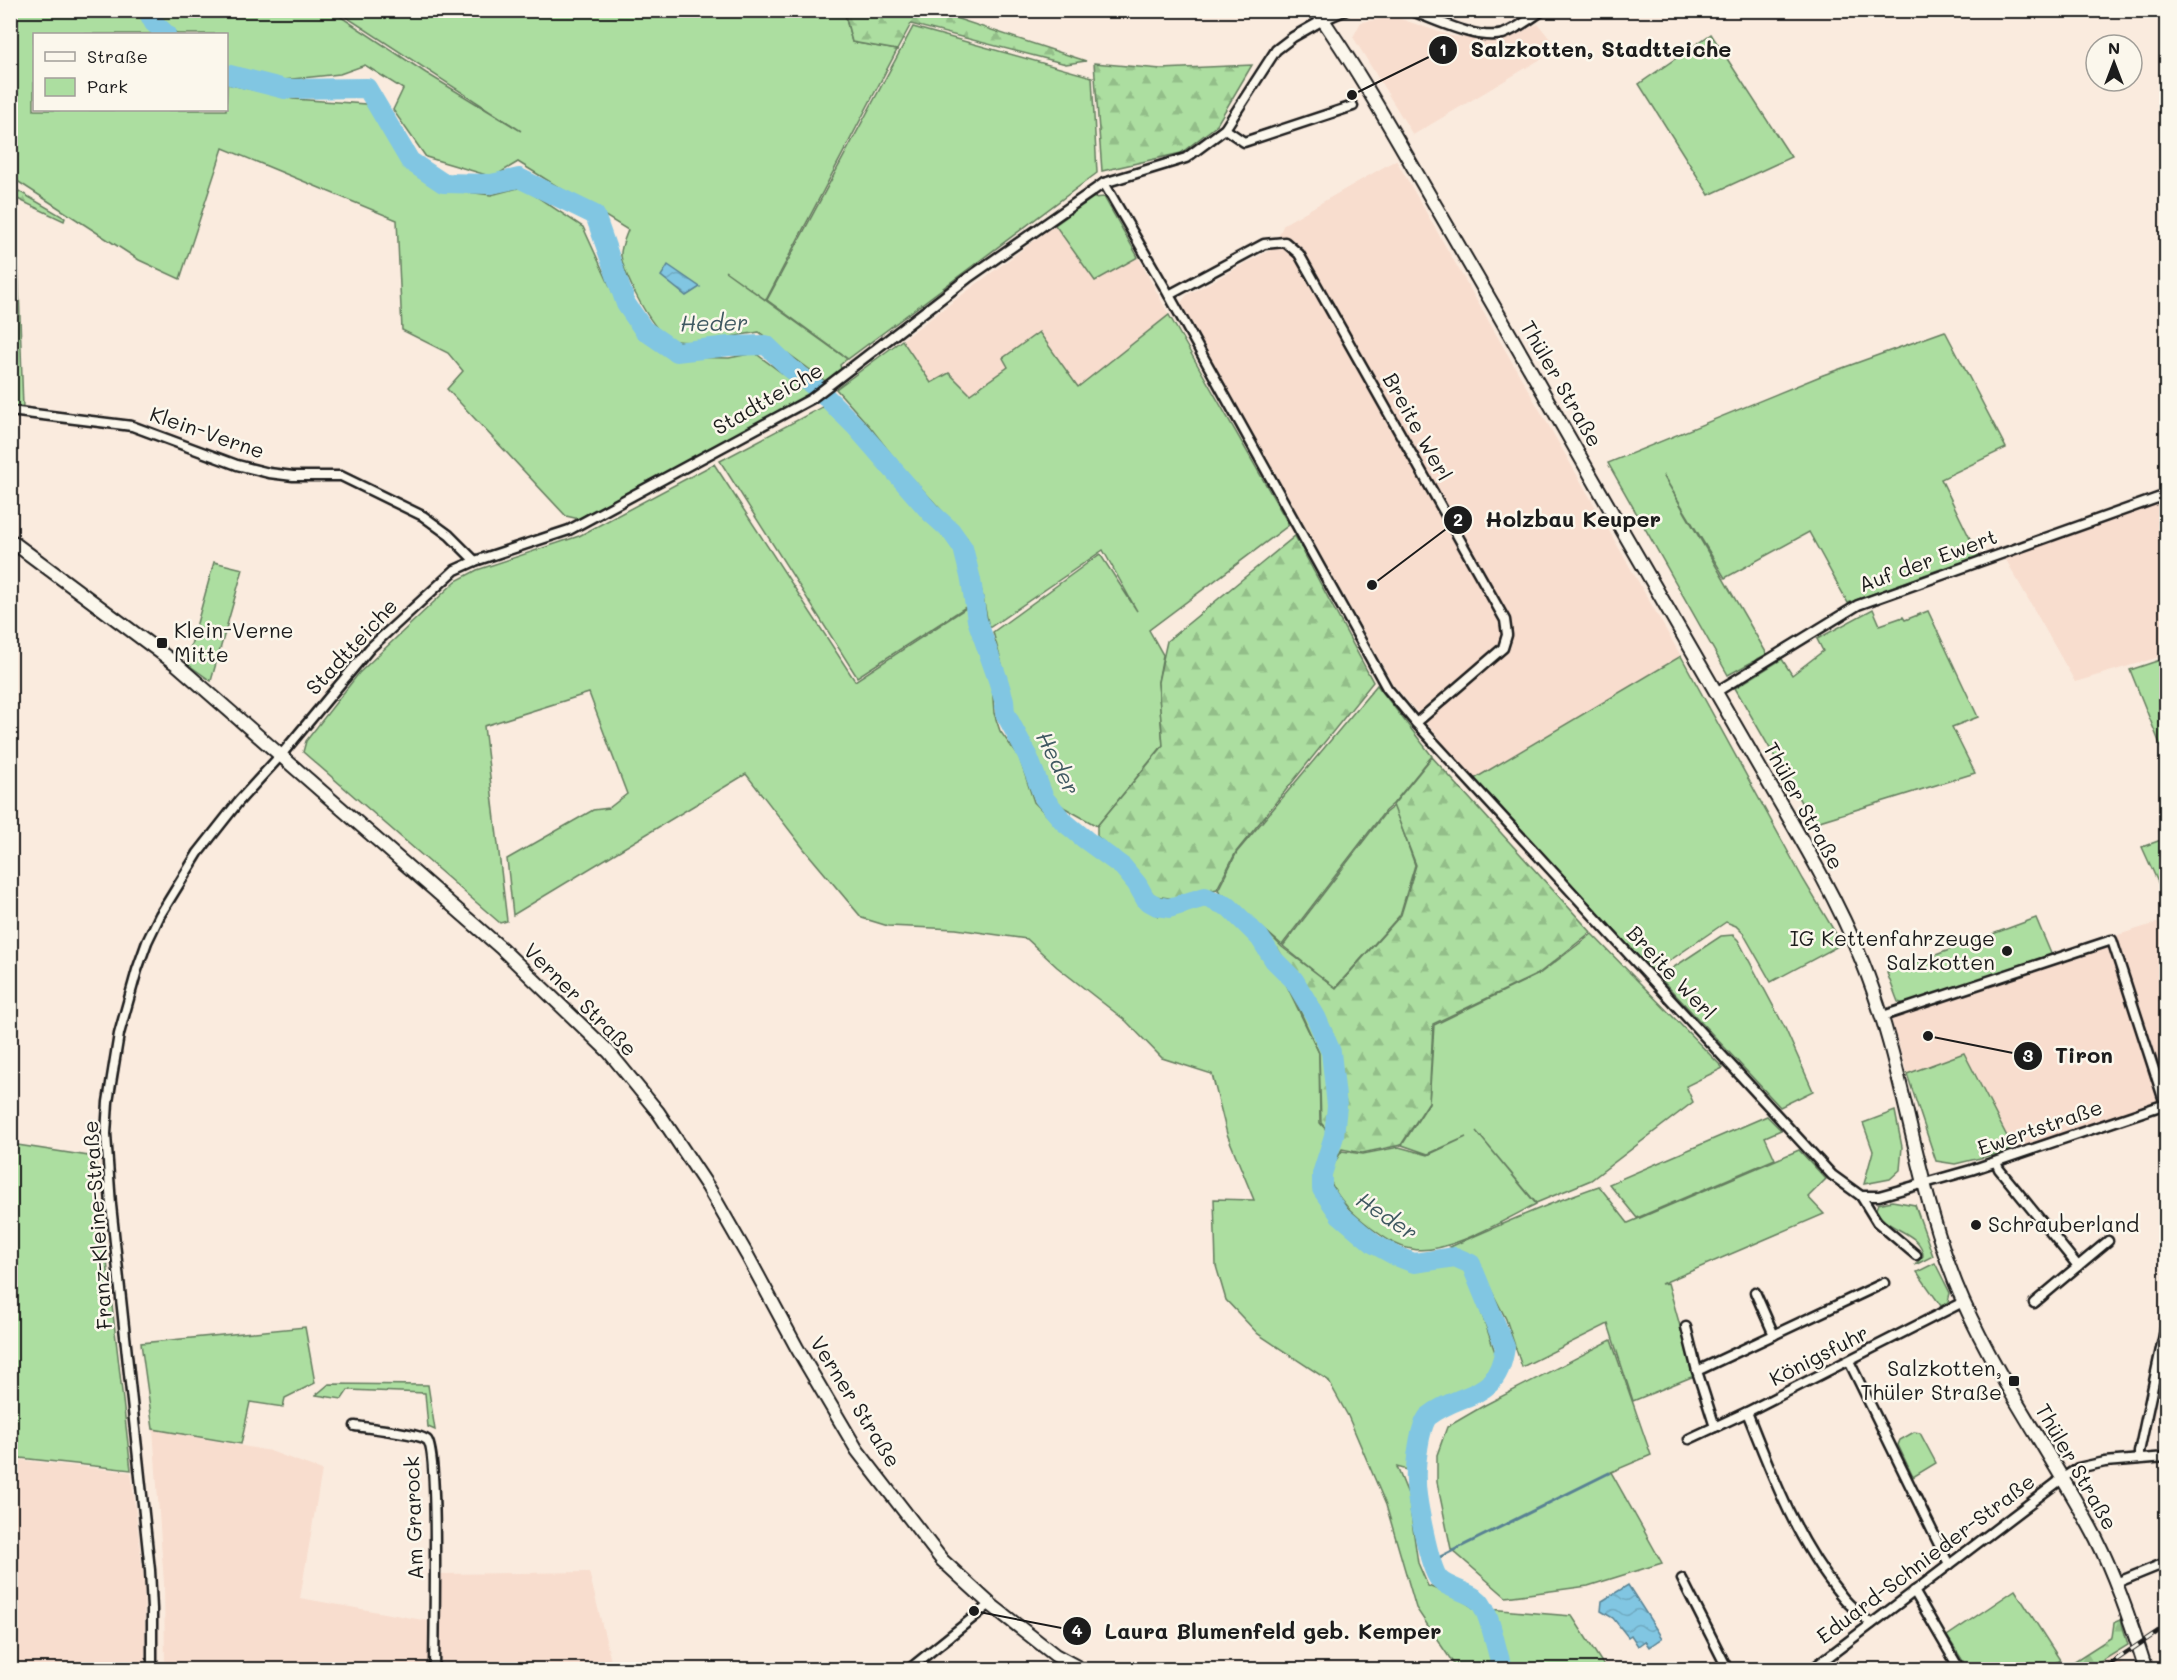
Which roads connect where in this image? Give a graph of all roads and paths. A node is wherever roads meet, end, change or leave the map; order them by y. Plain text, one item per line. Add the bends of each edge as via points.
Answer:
1 (1346, 10) edge
2 (1409, 10) edge
3 (1543, 10) edge
4 (1319, 15) edge
5 (1353, 106) dead end
6 (1225, 129) junction
7 (1104, 183) junction
8 (1169, 295) junction
9 (10, 411) edge
10 (2166, 495) edge
11 (10, 540) edge
12 (475, 561) junction
13 (1716, 692) junction
14 (1416, 723) junction
15 (281, 755) junction
16 (1882, 1016) junction
17 (2166, 1106) edge
18 (1996, 1162) junction
19 (1923, 1183) junction
20 (1860, 1196) junction
21 (2108, 1241) dead end
22 (1916, 1255) dead end
23 (2078, 1266) junction
24 (1884, 1283) dead end
25 (1755, 1292) dead end
26 (1964, 1302) junction
27 (2034, 1303) dead end
28 (2166, 1325) edge
29 (1686, 1327) dead end
30 (1774, 1335) junction
31 (1849, 1361) junction
32 (1697, 1371) junction
33 (1747, 1412) junction
34 (355, 1426) dead end
35 (1715, 1427) junction
36 (1689, 1439) dead end
37 (2166, 1457) edge
38 (2139, 1459) junction
39 (2063, 1478) junction
40 (2165, 1563) edge
41 (1949, 1565) junction
42 (1682, 1579) dead end
43 (2116, 1583) junction
44 (1914, 1591) junction
45 (990, 1604) junction
46 (1870, 1624) junction
47 (152, 1670) edge
48 (434, 1670) edge
49 (908, 1670) edge
50 (1083, 1670) edge
51 (1728, 1670) edge
52 (1811, 1670) edge
53 (1960, 1670) edge
54 (2146, 1670) edge

1 - 4 street, Stadtteiche
2 - 3 street via 1474,33 1501,34
4 - 6 street, Stadtteiche via 1276,50
4 - 13 main road, Thüler Straße via 1377,105
5 - 6 street via 1244,142
6 - 7 street, Stadtteiche via 1186,158
7 - 8 street, Breite Werl
7 - 12 street, Stadtteiche via 968,278 811,399 569,530
8 - 14 street, Breite Werl via 1387,688
8 - 14 street, Breite Werl via 1264,244 1285,242 1299,254 1505,620 1507,635 1503,648
9 - 12 street, Klein-Verne via 132,426 269,473 341,476 423,516
10 - 13 street, Auf der Ewert via 1857,605
11 - 15 main road, Verner Straße via 176,664
12 - 15 street, Stadtteiche via 455,570 370,648
13 - 16 main road, Thüler Straße via 1837,906
14 - 20 street, Breite Werl via 1832,1175
15 - 45 main road, Verner Straße via 501,948 609,1052 658,1112 708,1187 857,1450 942,1560
15 - 47 street, Franz-Kleine-Straße via 198,853 160,915 127,1002 112,1068 106,1134 108,1167 150,1570
16 - 17 street via 2112,940
16 - 19 main road, Thüler Straße
17 - 18 street, Ewertstraße
18 - 19 street, Ewertstraße
18 - 23 street
19 - 20 street via 1879,1196
19 - 26 main road, Thüler Straße via 1944,1255
20 - 22 street, Breite Werl via 1877,1222
21 - 23 street
23 - 27 street
24 - 30 street
25 - 30 street
26 - 31 street, Königsfuhr
26 - 39 main road, Thüler Straße via 1993,1362
28 - 38 street
29 - 32 street
30 - 32 street
31 - 33 street, Königsfuhr
31 - 41 street
32 - 35 street
33 - 35 street, Königsfuhr
33 - 46 street via 1777,1488 1814,1557 1841,1596
34 - 48 street, Am Grarock via 416,1436 431,1446
35 - 36 street, Königsfuhr
37 - 38 street, Eduard-Schnieder-Straße
38 - 39 street, Eduard-Schnieder-Straße via 2078,1468
39 - 41 street, Eduard-Schnieder-Straße
39 - 43 main road, Thüler Straße
40 - 43 street
41 - 44 street, Eduard-Schnieder-Straße
42 - 51 street
43 - 54 main road, Thüler Straße
44 - 46 street, Eduard-Schnieder-Straße
44 - 53 street
45 - 49 street
45 - 50 main road, Verner Straße via 1055,1655
46 - 52 street, Eduard-Schnieder-Straße

